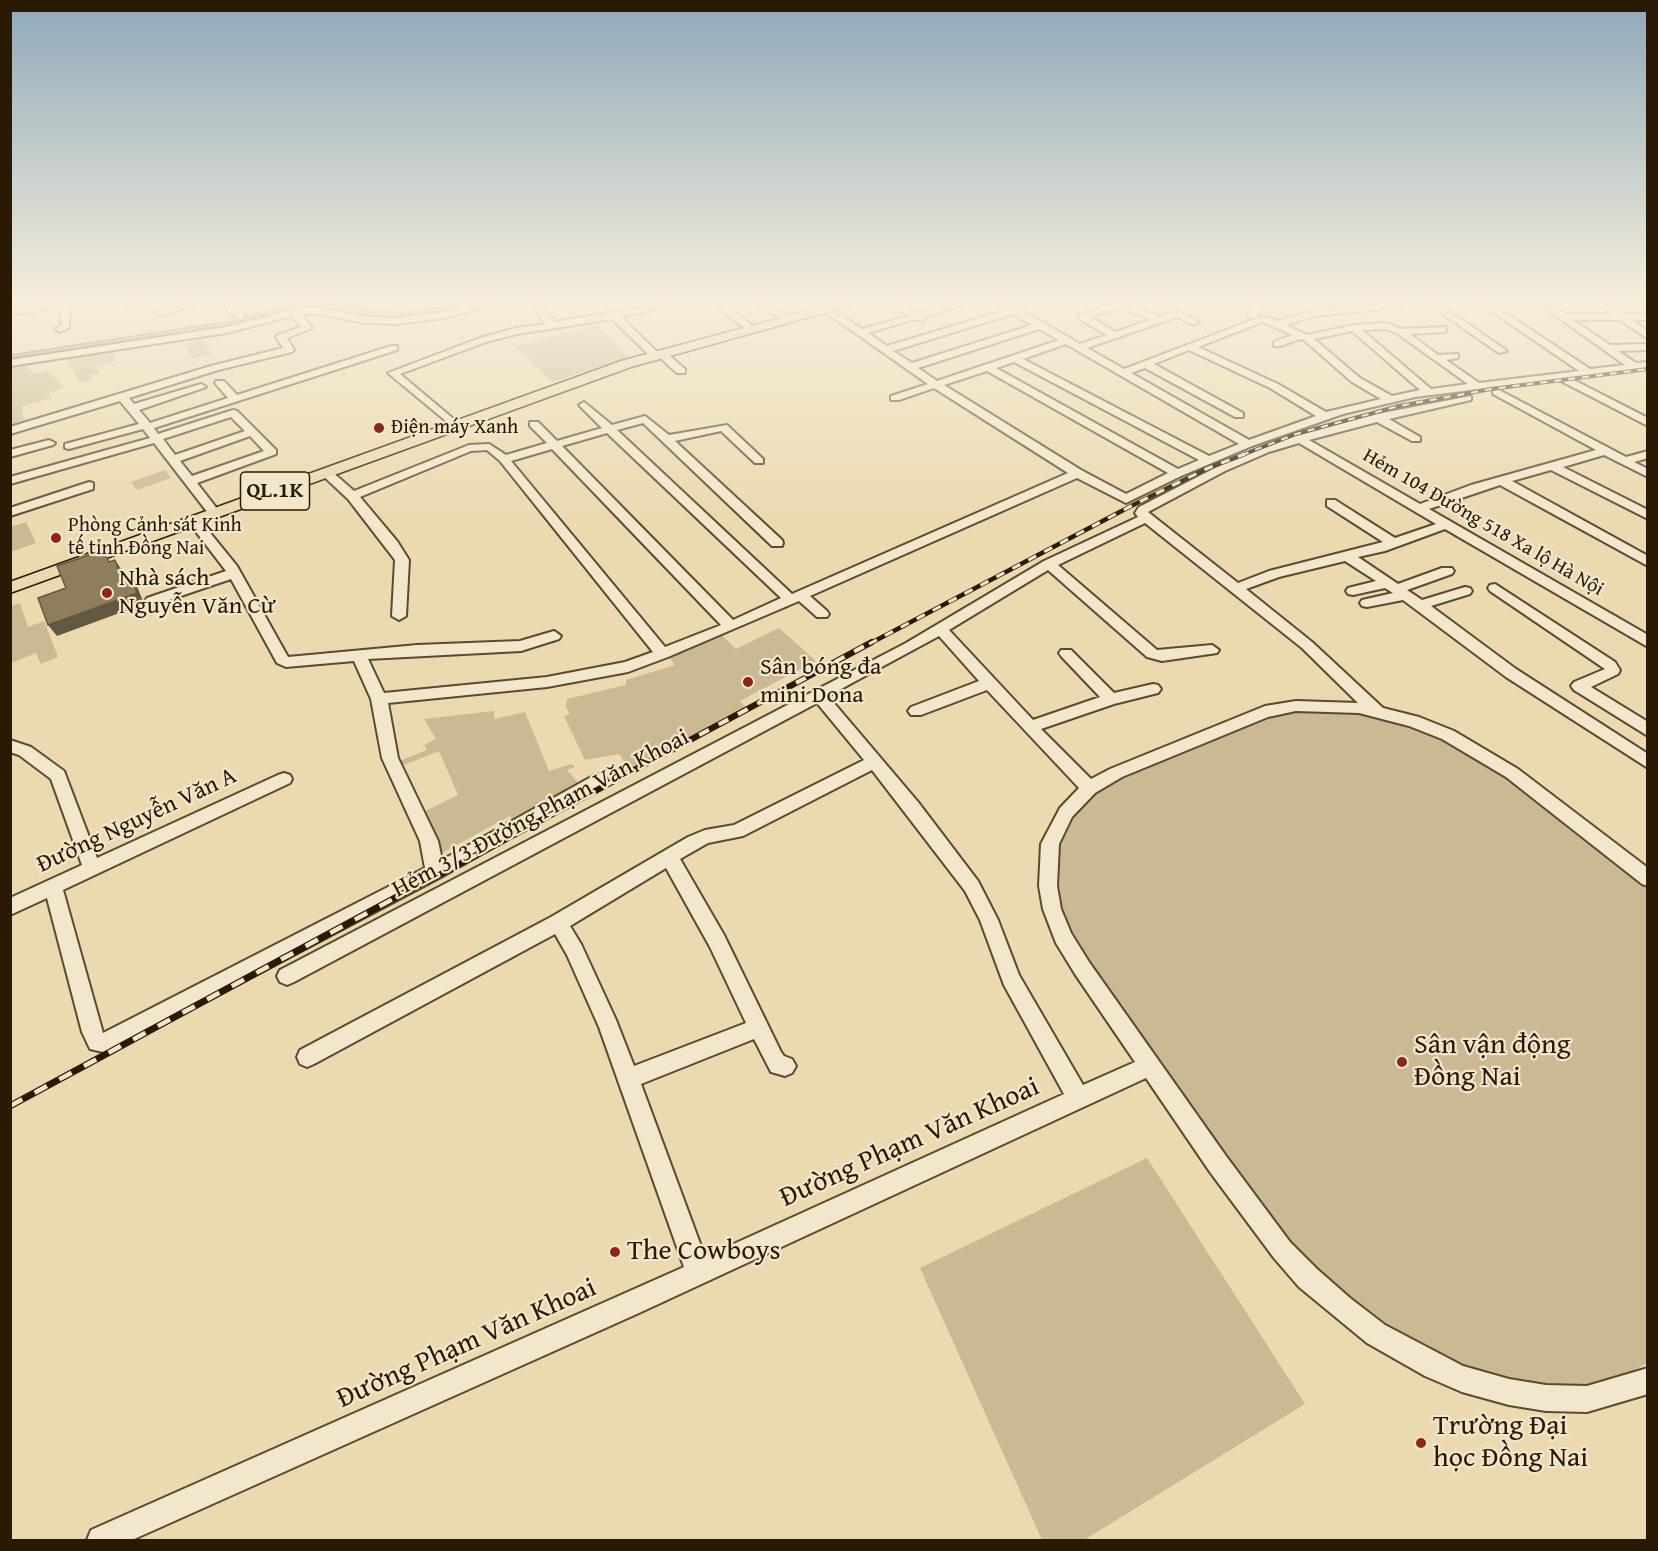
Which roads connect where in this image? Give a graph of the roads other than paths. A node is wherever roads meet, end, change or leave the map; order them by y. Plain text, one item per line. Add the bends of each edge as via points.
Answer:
1 (188, 376) edge
2 (306, 376) edge
3 (397, 376) edge
4 (589, 376) edge
5 (591, 376) edge
6 (924, 376) edge
7 (963, 376) edge
8 (1005, 376) edge
9 (1049, 376) edge
10 (1132, 376) edge
11 (1169, 376) edge
12 (1253, 376) edge
13 (1352, 376) edge
14 (1410, 376) edge
15 (1463, 376) edge
16 (1547, 376) edge
17 (1559, 376) edge
18 (220, 382) dead end
19 (1568, 382) junction
20 (938, 386) junction
21 (1477, 386) junction
22 (201, 387) dead end
23 (1428, 392) junction
24 (1497, 392) junction
25 (122, 397) junction
26 (895, 398) dead end
27 (235, 399) junction
28 (1389, 399) junction
29 (584, 405) dead end
30 (133, 408) junction
31 (1239, 415) dead end
32 (1324, 416) junction
33 (1377, 417) junction
34 (452, 423) junction
35 (1647, 423) edge
36 (534, 424) dead end
37 (147, 426) junction
38 (249, 429) junction
39 (608, 429) junction
40 (10, 431) edge
41 (156, 438) junction
42 (1298, 438) junction
43 (667, 439) junction
44 (1416, 439) dead end
45 (49, 443) dead end
46 (555, 444) junction
47 (1248, 444) junction
48 (69, 446) dead end
49 (1605, 451) junction
50 (10, 454) edge
51 (1647, 454) edge
52 (173, 459) junction
53 (504, 459) junction
54 (1208, 460) junction
55 (353, 461) junction
56 (759, 461) dead end
57 (1624, 462) junction
58 (1554, 466) junction
59 (326, 473) junction
60 (1077, 473) junction
61 (1177, 473) junction
62 (1647, 474) edge
63 (10, 481) edge
64 (190, 481) junction
65 (1502, 481) junction
66 (89, 486) dead end
67 (352, 496) junction
68 (1330, 503) dead end
69 (1420, 508) junction
70 (214, 511) junction
71 (10, 512) edge
72 (1647, 515) edge
73 (1145, 518) junction
74 (193, 519) junction
75 (1447, 524) junction
76 (166, 529) junction
77 (777, 543) dead end
78 (1393, 543) junction
79 (1347, 556) junction
80 (1647, 562) edge
81 (1049, 564) junction
82 (1448, 571) dead end
83 (234, 573) junction
84 (10, 583) edge
85 (10, 588) edge
86 (1237, 588) junction
87 (1495, 588) dead end
88 (1396, 589) junction
89 (1353, 591) dead end
90 (1465, 591) dead end
91 (796, 598) junction
92 (152, 601) dead end
93 (1367, 603) dead end
94 (1420, 605) junction
95 (822, 614) dead end
96 (399, 616) dead end
97 (731, 626) junction
98 (940, 629) junction
99 (554, 636) dead end
100 (1647, 642) edge
101 (1212, 650) dead end
102 (1066, 653) dead end
103 (663, 654) junction
104 (359, 655) junction
105 (990, 683) junction
106 (1579, 686) junction
107 (1153, 688) dead end
108 (818, 694) junction
109 (1551, 697) junction
110 (379, 699) junction
111 (1111, 699) junction
112 (916, 711) dead end
113 (1377, 712) junction
114 (1030, 727) junction
115 (1647, 730) edge
116 (10, 746) edge
117 (874, 762) junction
118 (1647, 762) edge
119 (285, 779) dead end
120 (598, 780) dead end
121 (1089, 788) junction
122 (670, 858) junction
123 (92, 869) junction
124 (435, 872) junction
125 (1647, 879) edge
126 (53, 886) junction
127 (10, 907) edge
128 (558, 923) junction
129 (286, 976) dead end
130 (759, 1027) junction
131 (307, 1057) dead end
132 (1151, 1065) junction
133 (785, 1066) dead end
134 (628, 1079) junction
135 (1079, 1099) junction
136 (698, 1273) junction
137 (1647, 1381) edge
138 (101, 1540) edge

1 - 25 street
2 - 27 street
3 - 34 street
4 - 34 main road, QL.1K
5 - 55 main road, QL.1K
6 - 20 street
7 - 20 street
8 - 61 street
9 - 54 street
10 - 47 street
11 - 31 street
12 - 32 street
13 - 28 street
14 - 23 street
15 - 21 street
16 - 21 street
17 - 19 street
18 - 27 street
19 - 24 street
19 - 35 street
20 - 26 street
20 - 60 street
21 - 23 street
22 - 30 street
23 - 28 street
24 - 33 street
24 - 49 street
25 - 30 street
25 - 40 street
27 - 37 street
28 - 32 street
29 - 39 street
30 - 37 street
32 - 47 street
33 - 42 street
33 - 44 street
34 - 55 main road, QL.1K
36 - 46 street
37 - 41 street
37 - 48 street
38 - 41 street via 233,413
38 - 52 street
38 - 64 street via 272,453
39 - 43 street via 645,419
39 - 46 street
39 - 91 street
41 - 52 street
41 - 63 street
42 - 69 street, Hẻm 104 Đường 518 Xa lộ Hà Nội
42 - 73 street via 1214,472 1143,510
43 - 56 street via 723,427
43 - 77 street
45 - 50 street
46 - 53 street
46 - 97 street
47 - 54 street
49 - 57 street
49 - 58 street
51 - 57 street
52 - 64 street
53 - 67 street via 485,446 469,448
53 - 103 street
54 - 61 street
55 - 59 main road, QL.1K
55 - 70 main road, QL.1K
57 - 62 street
58 - 65 street
58 - 72 street
59 - 67 street
59 - 70 main road, QL.1K
60 - 61 street via 1126,499
60 - 91 street
64 - 70 street
65 - 69 street
65 - 80 street
66 - 71 street
67 - 96 street via 402,560
68 - 78 street
69 - 75 street, Hẻm 104 Đường 518 Xa lộ Hà Nội
70 - 74 main road, QL.1K
73 - 81 street, Hẻm 3/3 Đường Phạm Văn Khoai
73 - 86 street
74 - 76 main road, QL.1K
74 - 83 street
75 - 78 street
75 - 100 street, Hẻm 104 Đường 518 Xa lộ Hà Nội
76 - 84 main road, QL.1K
76 - 85 main road, QL.1K
78 - 79 street
79 - 86 street via 1274,574
79 - 88 street
81 - 98 street, Hẻm 3/3 Đường Phạm Văn Khoai
81 - 101 street via 1152,654
82 - 88 street
83 - 92 street
83 - 104 street via 282,660
86 - 113 street via 1307,645
87 - 106 street via 1613,670
88 - 89 street
88 - 93 street
88 - 94 street
90 - 94 street
91 - 95 street
91 - 97 street
94 - 109 street via 1511,673
97 - 103 street
98 - 105 street
98 - 108 street, Hẻm 3/3 Đường Phạm Văn Khoai
99 - 104 street via 521,646
102 - 111 street
103 - 110 street via 628,667 557,681
104 - 110 street
105 - 112 street
105 - 114 street
106 - 109 street
106 - 115 street
107 - 111 street
108 - 117 street
108 - 129 street, Hẻm 3/3 Đường Phạm Văn Khoai
109 - 118 street
110 - 124 street via 390,758 429,841
111 - 114 street
113 - 121 street via 1335,706 1296,706 1265,712 1154,756
113 - 125 street via 1413,721 1478,751
114 - 121 street
116 - 123 street via 25,751 58,775
117 - 122 street via 737,831 705,837
117 - 135 street via 972,886 1011,979
119 - 123 street, Đường Nguyễn Văn A
120 - 124 street
121 - 132 street via 1066,813 1050,844 1048,886 1052,909 1082,969
122 - 128 street
122 - 130 street
123 - 126 street, Đường Nguyễn Văn A
124 - 126 street via 107,1043 97,1042 92,1032
126 - 127 street, Đường Nguyễn Văn A
128 - 131 street
128 - 134 street via 600,1005
130 - 133 street via 774,1059
130 - 134 street
132 - 135 street, Đường Phạm Văn Khoai
132 - 137 street via 1282,1250 1308,1278 1376,1334 1434,1367 1509,1392 1587,1399
134 - 136 street
135 - 136 street, Đường Phạm Văn Khoai
136 - 138 street, Đường Phạm Văn Khoai

